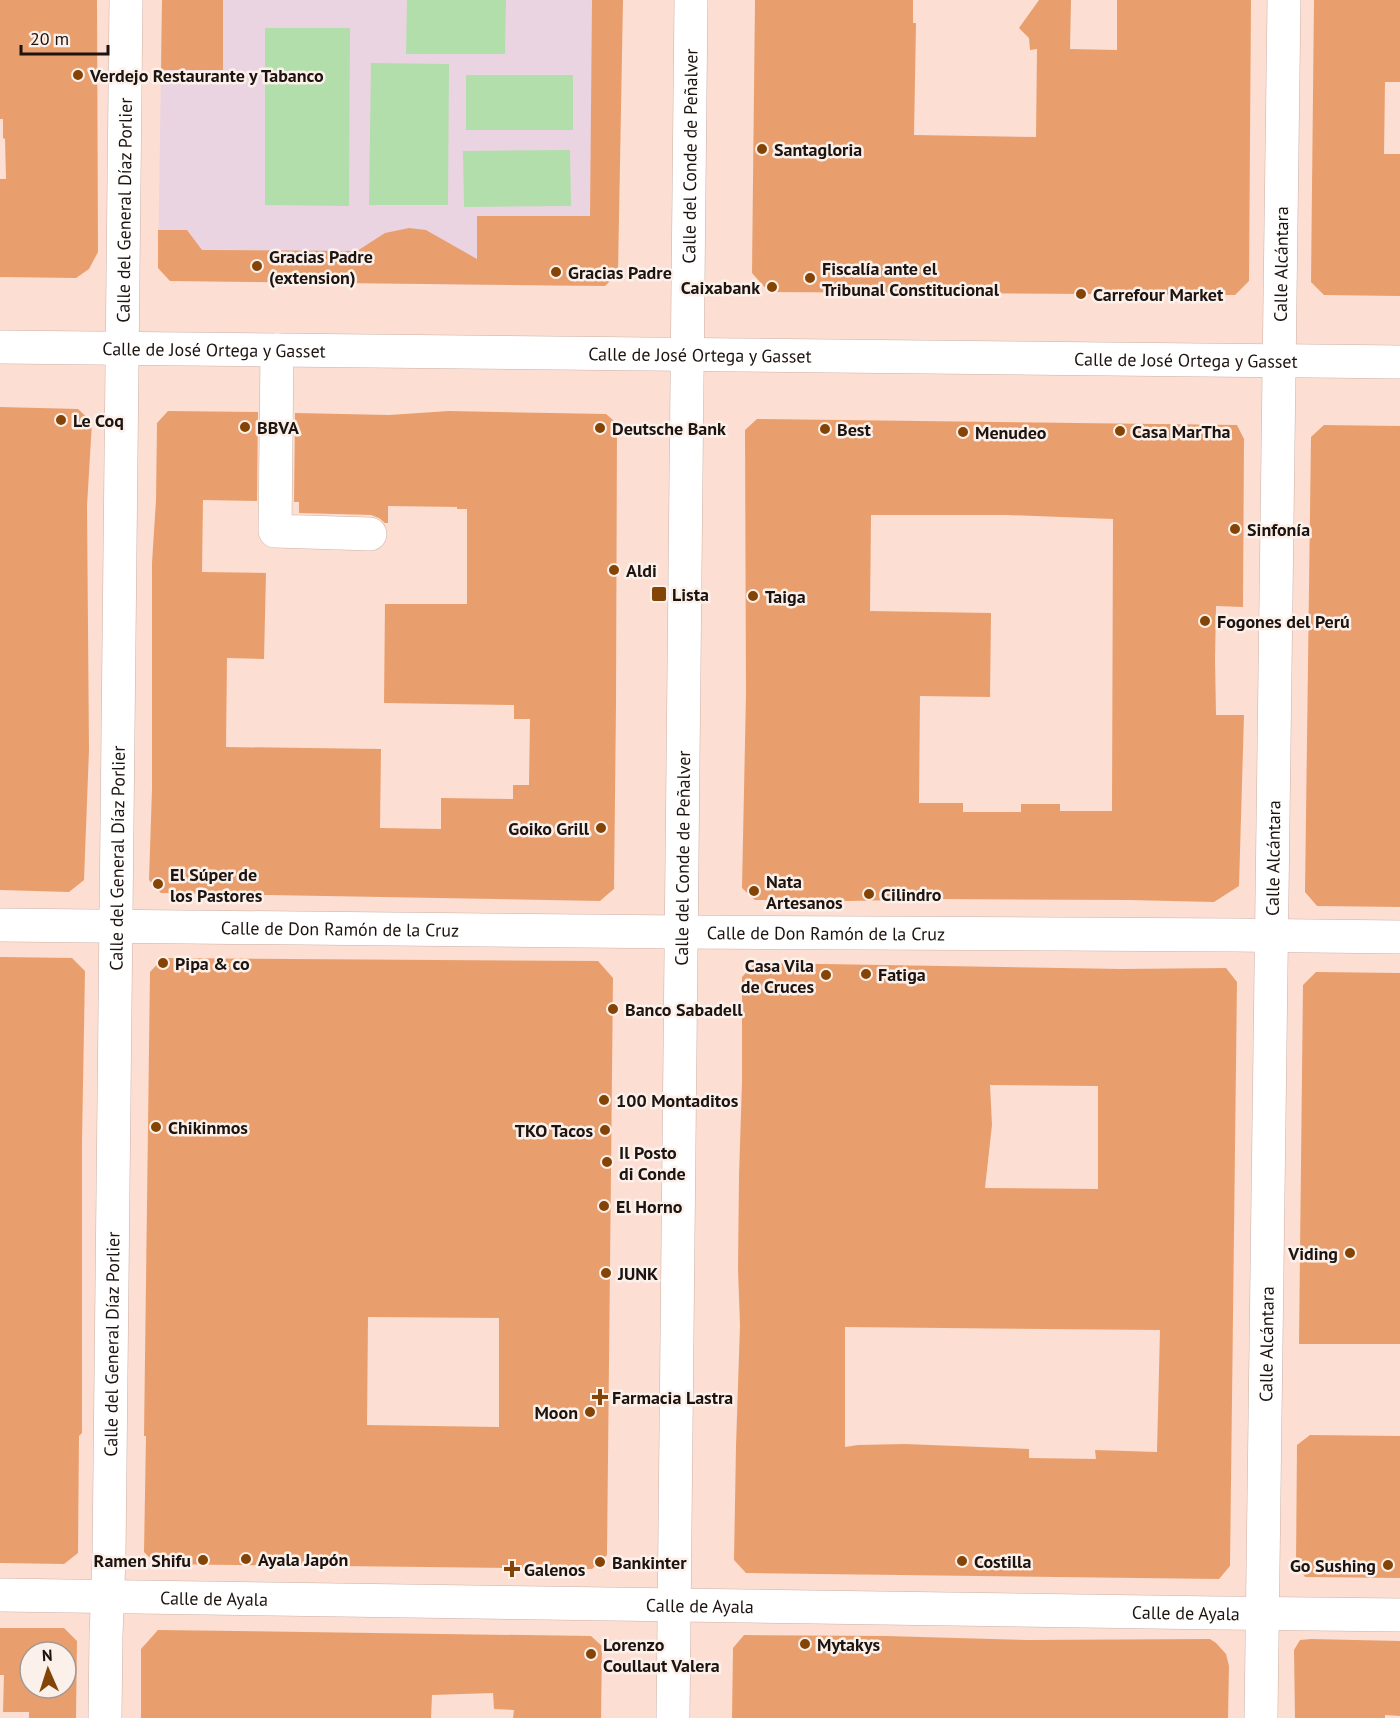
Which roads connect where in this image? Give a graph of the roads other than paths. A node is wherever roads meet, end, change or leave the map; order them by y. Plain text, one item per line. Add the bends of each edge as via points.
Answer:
1 (126, 0) edge
2 (691, 0) edge
3 (1284, 0) edge
4 (0, 347) edge
5 (122, 348) junction
6 (277, 350) junction
7 (687, 355) junction
8 (1279, 360) junction
9 (1400, 362) edge
10 (370, 534) dead end
11 (0, 925) edge
12 (116, 926) junction
13 (681, 932) junction
14 (1272, 935) junction
15 (1400, 937) edge
16 (0, 1596) edge
17 (107, 1598) junction
18 (674, 1605) junction
19 (1263, 1614) junction
20 (1400, 1615) edge
21 (105, 1718) edge
22 (673, 1718) edge
23 (1262, 1718) edge

1 - 5 street, Calle del General Díaz Porlier
2 - 7 street, Calle del Conde de Peñalver
3 - 8 street, Calle Alcántara
4 - 5 street, Calle de José Ortega y Gasset
5 - 6 street, Calle de José Ortega y Gasset
5 - 12 street, Calle del General Díaz Porlier
6 - 7 street, Calle de José Ortega y Gasset
6 - 10 street via 275,531
7 - 8 street, Calle de José Ortega y Gasset
7 - 13 street, Calle del Conde de Peñalver
8 - 9 street, Calle de José Ortega y Gasset
8 - 14 street, Calle Alcántara
11 - 12 street, Calle de Don Ramón de la Cruz
12 - 13 street, Calle de Don Ramón de la Cruz
12 - 17 street, Calle del General Díaz Porlier
13 - 14 street, Calle de Don Ramón de la Cruz
13 - 18 street, Calle del Conde de Peñalver
14 - 15 street, Calle de Don Ramón de la Cruz
14 - 19 street, Calle Alcántara
16 - 17 street, Calle de Ayala
17 - 18 street, Calle de Ayala
17 - 21 street, Calle del General Díaz Porlier
18 - 19 street, Calle de Ayala
18 - 22 street, Calle del Conde de Peñalver
19 - 20 street, Calle de Ayala
19 - 23 street, Calle Alcántara

